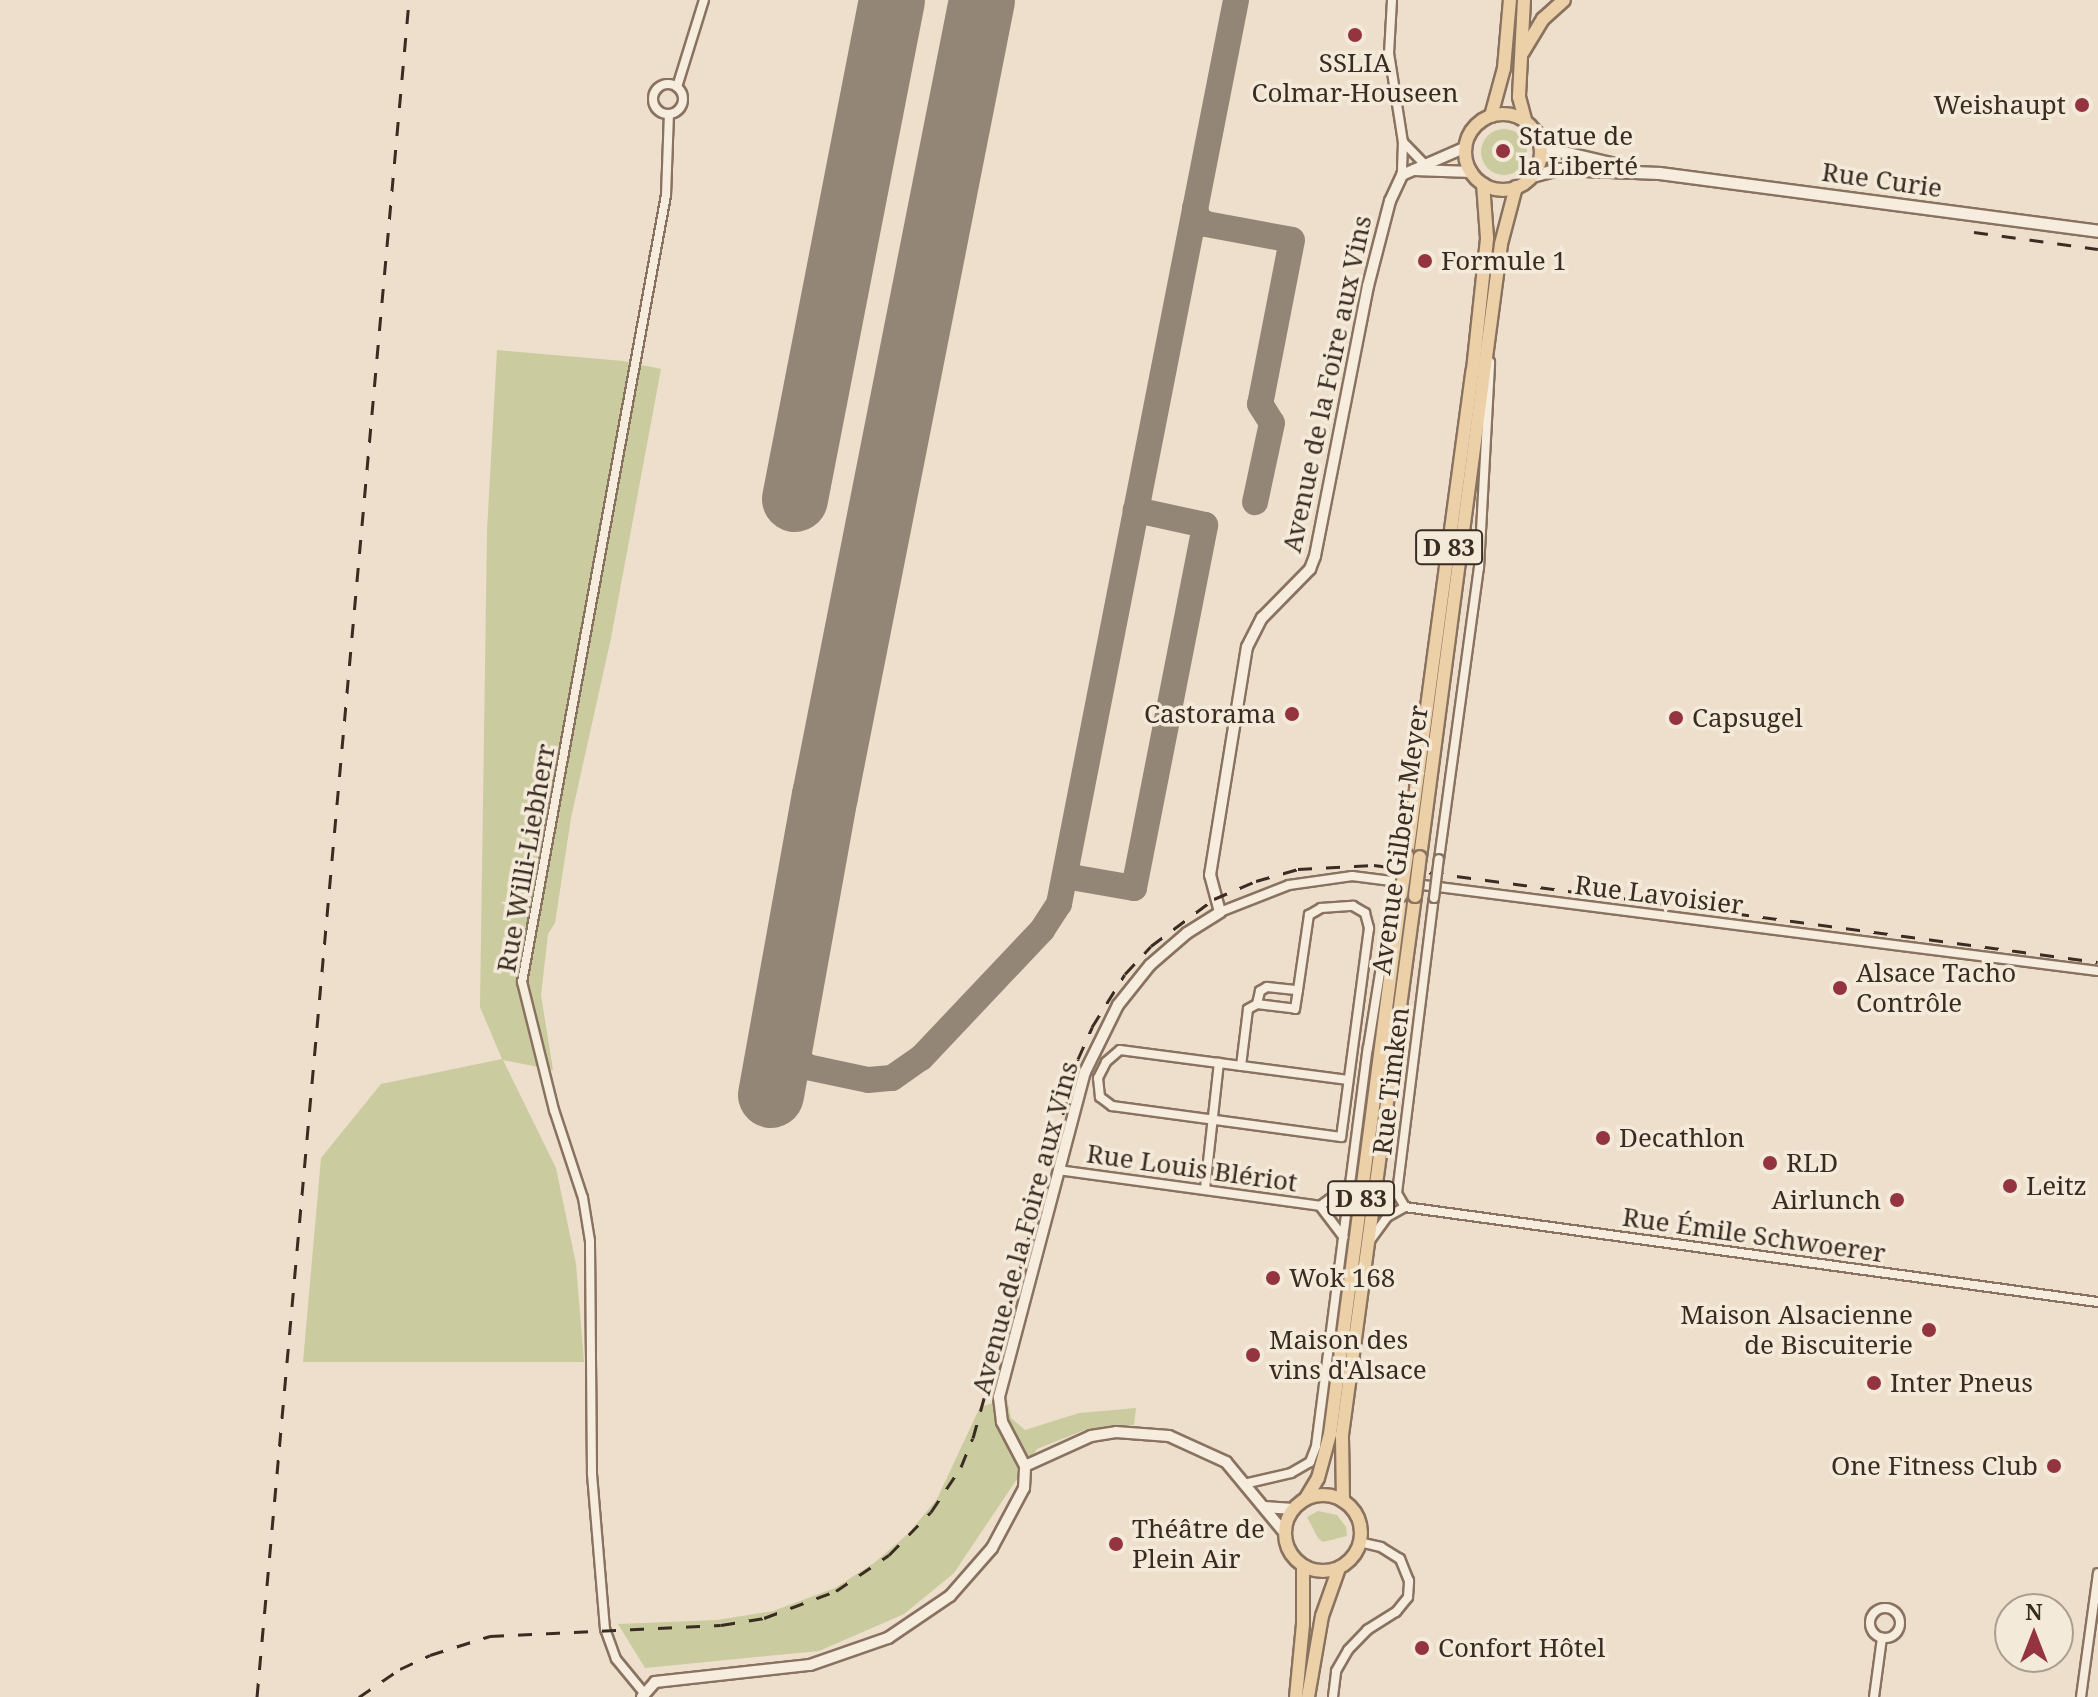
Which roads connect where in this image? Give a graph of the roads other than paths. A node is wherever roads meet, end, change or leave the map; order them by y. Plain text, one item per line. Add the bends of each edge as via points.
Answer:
1 (704, 0) edge
2 (1392, 0) edge
3 (1510, 0) edge
4 (1524, 0) edge
5 (1564, 0) edge
6 (1520, 58) junction
7 (677, 87) junction
8 (669, 114) junction
9 (1491, 116) junction
10 (1525, 120) junction
11 (1535, 130) junction
12 (1403, 142) junction
13 (1466, 147) junction
14 (1424, 164) junction
15 (1407, 172) junction
16 (1472, 172) junction
17 (1659, 173) junction
18 (1532, 176) junction
19 (1483, 184) junction
20 (1516, 187) junction
21 (2098, 231) edge
22 (1490, 337) junction
23 (1414, 856) junction
24 (1408, 896) junction
25 (1220, 912) junction
26 (2098, 971) edge
27 (1298, 990) junction
28 (1257, 1004) junction
29 (1368, 1048) junction
30 (1219, 1063) junction
31 (1241, 1066) junction
32 (1348, 1080) junction
33 (1361, 1105) junction
34 (1213, 1119) junction
35 (1058, 1170) junction
36 (1351, 1184) junction
37 (1205, 1189) junction
38 (1320, 1206) junction
39 (1405, 1207) junction
40 (1344, 1239) junction
41 (1368, 1242) junction
42 (2098, 1302) edge
43 (1025, 1466) junction
44 (1244, 1484) junction
45 (1306, 1498) junction
46 (1343, 1501) junction
47 (1264, 1507) junction
48 (1293, 1509) junction
49 (1284, 1532) junction
50 (1360, 1542) junction
51 (1303, 1566) junction
52 (1339, 1568) junction
53 (2098, 1573) edge
54 (1882, 1638) dead end
55 (643, 1695) edge
56 (1296, 1697) edge
57 (1308, 1697) edge
58 (1333, 1697) edge
59 (1874, 1697) edge
60 (2081, 1697) edge

1 - 7 street, Rue Willi-Liebherr
2 - 12 street, Avenue de la Foire aux Vins via 1389,53
3 - 9 main road via 1504,68
4 - 6 main road
5 - 6 main road via 1543,19
6 - 10 main road via 1519,102
7 - 8 street, Rue Willi-Liebherr via 683,101
7 - 8 street, Rue Willi-Liebherr via 663,85 653,95 656,108
8 - 55 street, Rue Willi-Liebherr via 666,195 522,982 583,1198 590,1241 592,1473 605,1629 616,1659
9 - 10 main road
9 - 13 main road via 1474,128
10 - 11 main road
11 - 17 main road, Rue Curie via 1551,149
11 - 18 main road via 1541,154
12 - 14 street
12 - 15 street, Avenue de la Foire aux Vins
13 - 14 street
13 - 16 main road
14 - 15 street
15 - 16 street
15 - 25 street, Avenue de la Foire aux Vins via 1390,201 1368,286 1315,556 1310,569 1262,618 1247,647 1210,875
16 - 19 main road
17 - 18 main road, Rue Curie via 1559,169
17 - 21 main road, Rue Curie
18 - 20 main road
19 - 20 main road
19 - 23 main road, Avenue Gilbert Meyer / D 83 via 1487,238
20 - 22 main road, Avenue Gilbert Meyer / D 83 via 1501,244
22 - 23 main road, Avenue Gilbert Meyer / D 83
22 - 39 street, Rue Timken, bridge via 1479,568 1397,1193
23 - 24 main road, Avenue Gilbert Meyer / D 83, bridge
24 - 29 street, Avenue Gilbert Meyer via 1386,936
24 - 41 main road, Avenue Gilbert Meyer / D 83
24 - 45 main road, Avenue Gilbert Meyer / D 83 via 1330,1434 1318,1478
25 - 26 street, Rue Lavoisier via 1289,885 1352,876
25 - 35 street, Avenue de la Foire aux Vins via 1150,965 1118,1005 1085,1072
27 - 28 street via 1267,987 1260,991
27 - 28 street via 1295,1009
27 - 32 street via 1309,915 1321,908 1353,906 1365,913 1369,928
28 - 31 street via 1248,1009
29 - 32 street
29 - 33 street, Avenue Gilbert Meyer
30 - 31 street
30 - 34 street
30 - 34 street via 1120,1050 1098,1078 1100,1097 1112,1106
31 - 32 street
32 - 33 street
32 - 34 street via 1341,1137
33 - 36 street, Avenue Gilbert Meyer
34 - 37 street
35 - 37 street, Rue Louis Blériot
35 - 43 street, Avenue de la Foire aux Vins via 999,1397 1002,1422
36 - 38 street
36 - 40 street, Avenue Gilbert Meyer
37 - 38 street, Rue Louis Blériot
38 - 40 street
39 - 41 street via 1387,1217
39 - 42 street, Rue Émile Schwoerer
40 - 44 street, Avenue Gilbert Meyer via 1310,1462 1291,1473
41 - 46 main road, Avenue Gilbert Meyer / D 83 via 1342,1435
43 - 44 street via 1091,1436 1142,1432 1169,1436 1210,1453 1226,1462
43 - 55 street via 1024,1488 992,1548 950,1596 888,1638 810,1665 655,1682
44 - 47 street
45 - 46 main road via 1324,1495
45 - 48 main road, Avenue Gilbert Meyer
46 - 50 main road, Avenue Gilbert Meyer via 1358,1519
47 - 48 street
47 - 49 street
48 - 49 main road, Avenue Gilbert Meyer
49 - 51 main road via 1289,1551
50 - 52 main road
50 - 58 street via 1400,1559 1409,1581 1408,1597 1348,1650 1336,1671
51 - 52 main road
51 - 56 main road
52 - 57 main road via 1322,1616
53 - 60 street
54 - 59 street

